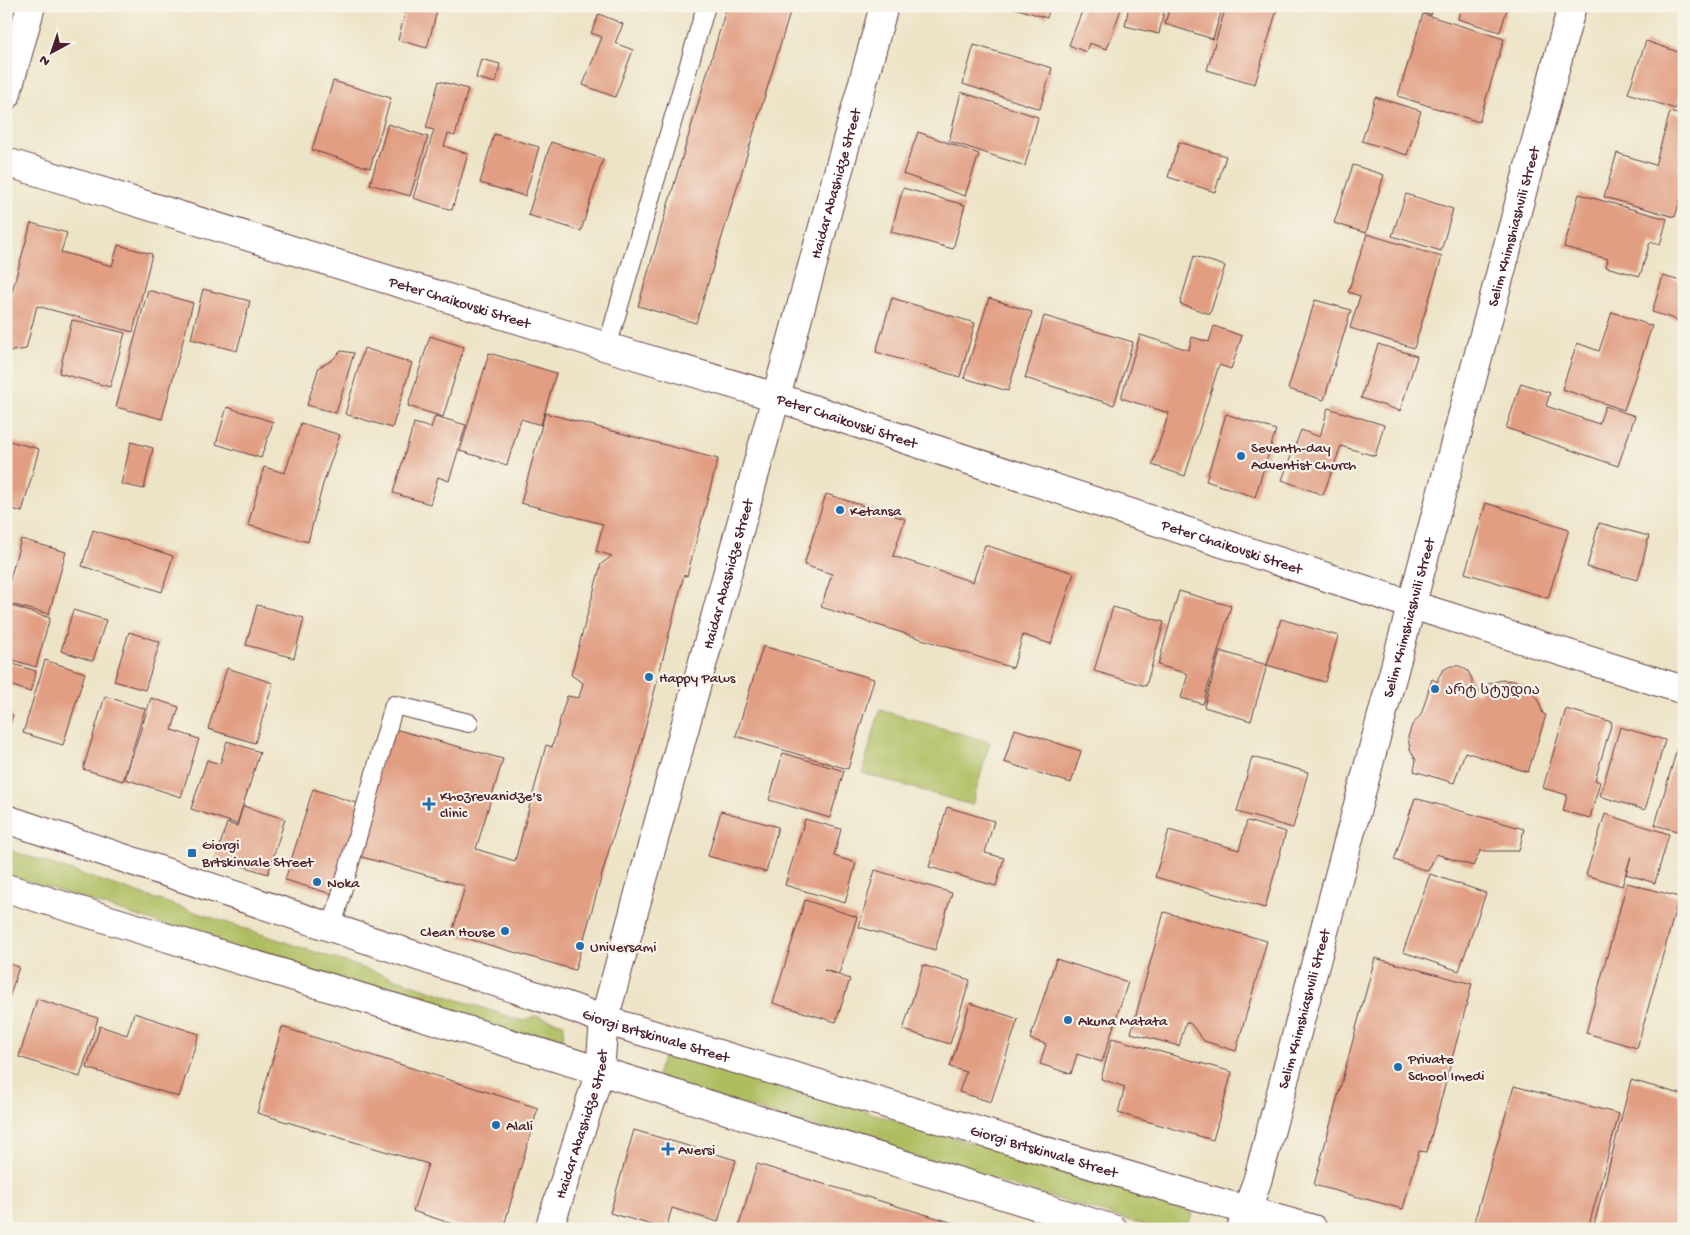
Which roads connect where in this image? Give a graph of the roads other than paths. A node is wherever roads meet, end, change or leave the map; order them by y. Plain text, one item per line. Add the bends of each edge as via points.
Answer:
1 (31, 6) edge
2 (706, 6) edge
3 (884, 6) edge
4 (1572, 6) edge
5 (6, 96) edge
6 (6, 162) edge
7 (607, 347) junction
8 (776, 396) junction
9 (1412, 606) junction
10 (1684, 690) edge
11 (469, 723) dead end
12 (6, 819) edge
13 (6, 888) edge
14 (332, 927) junction
15 (604, 1020) junction
16 (600, 1071) junction
17 (1244, 1220) edge
18 (549, 1229) edge
19 (1113, 1229) edge
20 (1313, 1229) edge

1 - 5 street
2 - 7 lane
3 - 8 street, Haidar Abashidze Street
4 - 9 street, Selim Khimshiashvili Street
6 - 7 street, Peter Chaikovski Street
7 - 8 street, Peter Chaikovski Street
8 - 9 street, Peter Chaikovski Street
8 - 15 street, Haidar Abashidze Street
9 - 10 street, Peter Chaikovski Street
9 - 17 street, Selim Khimshiashvili Street
11 - 14 lane via 394,706
12 - 14 street, Giorgi Brtskinvale Street
13 - 16 street
14 - 15 street, Giorgi Brtskinvale Street
15 - 16 street, Haidar Abashidze Street
15 - 17 street, Giorgi Brtskinvale Street
16 - 18 street, Haidar Abashidze Street
16 - 19 street
17 - 20 street, Giorgi Brtskinvale Street

